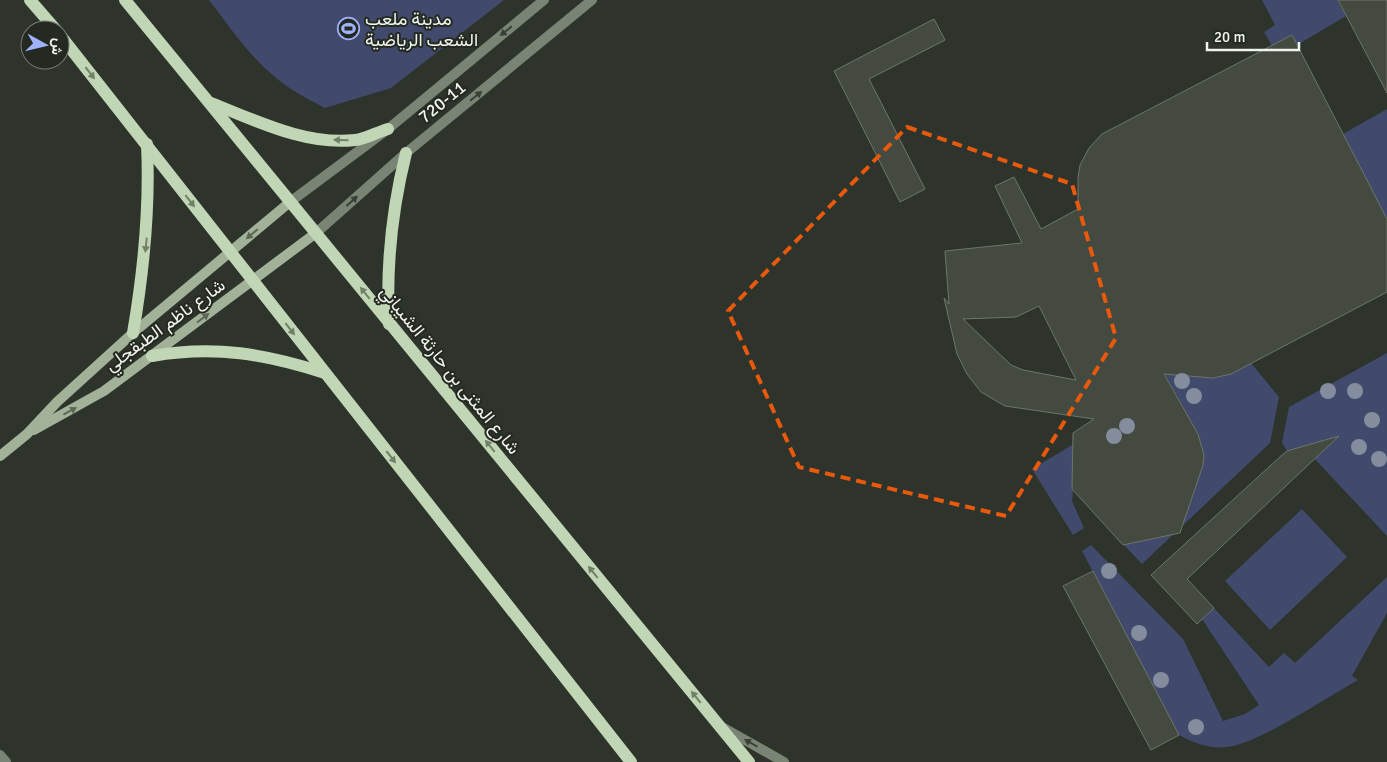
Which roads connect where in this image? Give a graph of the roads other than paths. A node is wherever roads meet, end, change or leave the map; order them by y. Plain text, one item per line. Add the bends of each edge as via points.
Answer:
1 (30, 0) edge
2 (126, 0) edge
3 (544, 0) edge
4 (592, 0) edge
5 (47, 20) edge
6 (70, 48) edge
7 (209, 102) junction
8 (388, 128) junction
9 (147, 144) junction
10 (406, 153) junction
11 (290, 202) junction
12 (316, 233) junction
13 (230, 252) junction
14 (252, 281) junction
15 (389, 324) junction
16 (133, 332) junction
17 (152, 356) junction
18 (325, 374) junction
19 (27, 434) junction
20 (0, 456) edge
21 (719, 725) junction
22 (0, 755) edge
23 (6, 762) edge
24 (631, 762) edge
25 (749, 762) edge
26 (784, 762) edge

1 - 5 main road
2 - 7 main road, شارع المثنى بن حارثة الشيباني
3 -> 8 street, 720-11
10 -> 4 street, 720-11
6 -> 9 main road
8 -> 7 main road via 356,140 311,137 285,131
7 - 11 main road, شارع المثنى بن حارثة الشيباني
8 - 11 street, 720-11
9 -> 13 main road
9 -> 16 main road via 146,246
12 -> 10 street, 720-11
10 - 15 main road via 391,231
11 - 12 main road, شارع المثنى بن حارثة الشيباني
11 -> 13 main road, شارع ناظم الطبقجلي
12 - 14 main road, شارع ناظم الطبقجلي
15 -> 12 main road, شارع المثنى بن حارثة الشيباني
13 - 14 main road
13 - 16 main road, شارع ناظم الطبقجلي
17 -> 14 main road, شارع ناظم الطبقجلي
14 -> 18 main road
21 -> 15 main road, شارع المثنى بن حارثة الشيباني
16 - 19 main road, شارع ناظم الطبقجلي
17 - 18 main road via 176,352 238,352 269,357
19 -> 17 main road, شارع ناظم الطبقجلي via 79,406
18 -> 24 main road
19 - 20 main road, شارع ناظم الطبقجلي
21 - 25 main road, شارع المثنى بن حارثة الشيباني
26 -> 21 street
22 - 23 street

